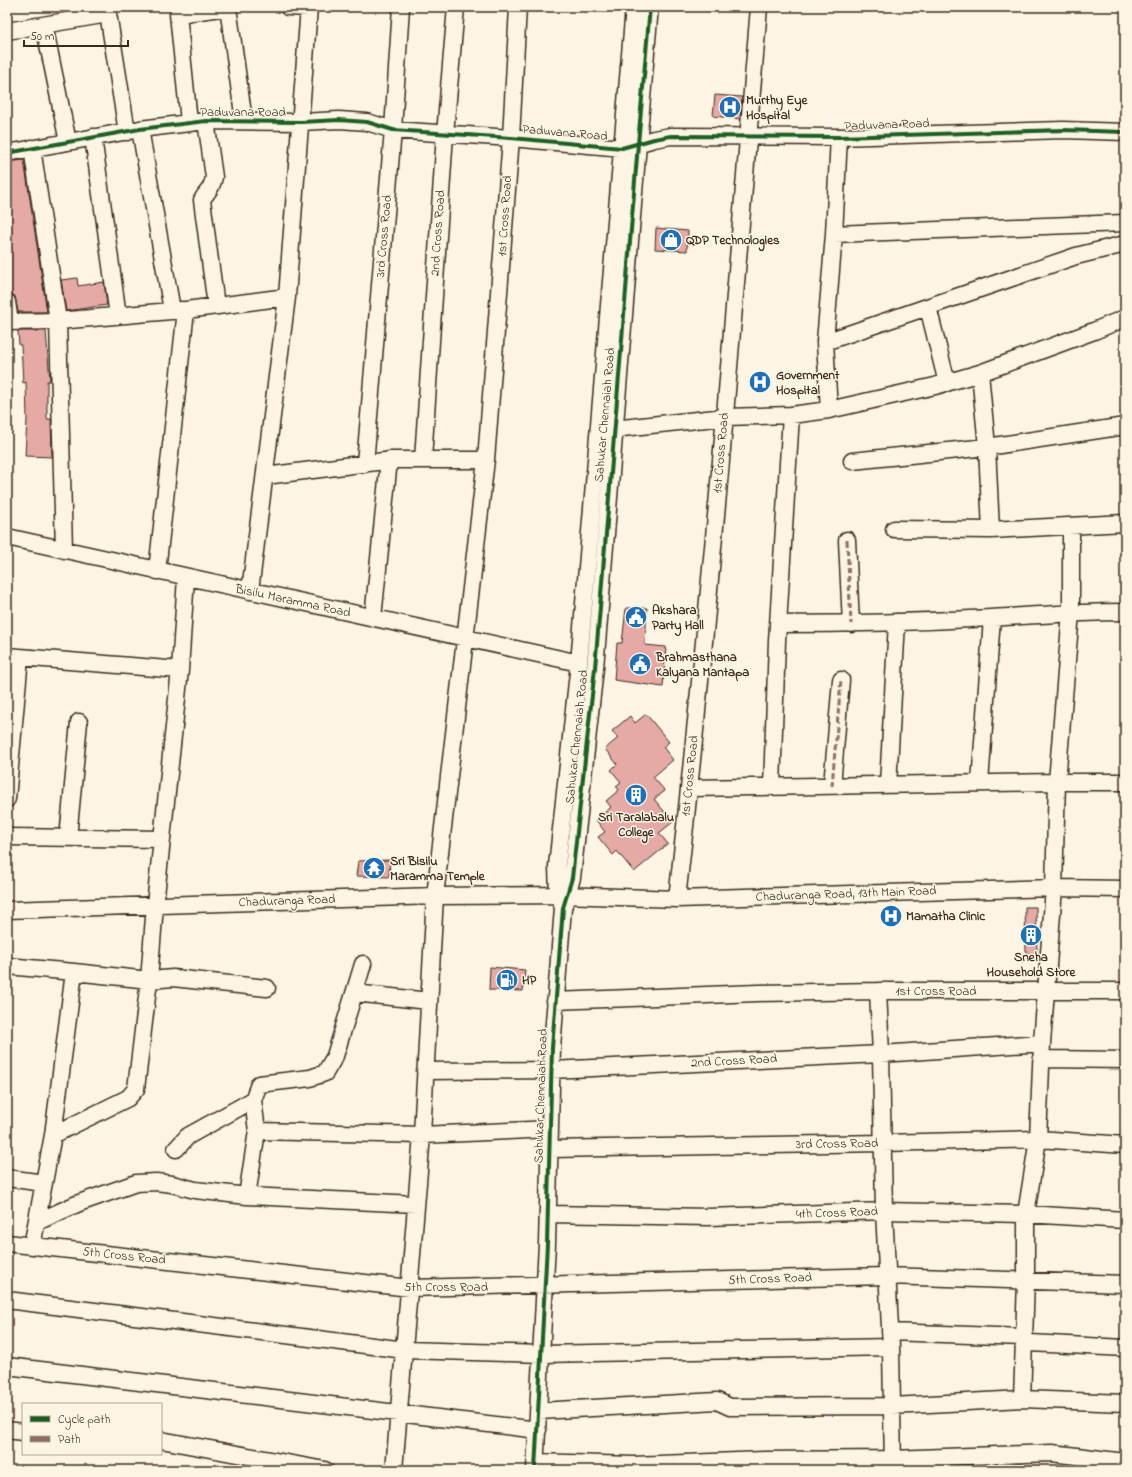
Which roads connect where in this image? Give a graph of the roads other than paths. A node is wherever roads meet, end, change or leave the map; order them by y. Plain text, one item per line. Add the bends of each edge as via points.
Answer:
1 (228, 7) edge
2 (288, 7) edge
3 (309, 7) edge
4 (401, 7) edge
5 (456, 7) edge
6 (518, 7) edge
7 (634, 7) edge
8 (650, 7) edge
9 (759, 7) edge
10 (178, 10) edge
11 (108, 11) edge
12 (44, 26) junction
13 (7, 32) edge
14 (206, 121) junction
15 (244, 121) junction
16 (189, 122) junction
17 (301, 122) junction
18 (393, 130) junction
19 (133, 131) junction
20 (1125, 132) edge
21 (445, 134) junction
22 (747, 137) junction
23 (839, 137) junction
24 (93, 138) junction
25 (511, 138) junction
26 (68, 142) junction
27 (638, 144) junction
28 (32, 148) junction
29 (622, 148) junction
30 (7, 153) edge
31 (1125, 223) edge
32 (834, 234) junction
33 (1125, 244) edge
34 (287, 297) junction
35 (7, 302) edge
36 (216, 306) junction
37 (928, 307) junction
38 (179, 310) junction
39 (118, 316) junction
40 (1125, 318) edge
41 (58, 321) junction
42 (9, 322) edge
43 (825, 342) junction
44 (980, 373) junction
45 (947, 383) junction
46 (829, 410) junction
47 (791, 415) junction
48 (725, 418) junction
49 (1125, 426) edge
50 (606, 430) junction
51 (986, 447) junction
52 (423, 459) junction
53 (389, 460) junction
54 (486, 460) junction
55 (852, 461) dead end
56 (365, 464) junction
57 (265, 476) junction
58 (1125, 523) edge
59 (1071, 526) junction
60 (894, 529) dead end
61 (991, 530) junction
62 (7, 537) edge
63 (847, 540) dead end
64 (64, 550) junction
65 (157, 571) junction
66 (186, 577) junction
67 (250, 591) junction
68 (1071, 612) junction
69 (1125, 612) edge
70 (373, 618) junction
71 (992, 618) junction
72 (897, 622) junction
73 (778, 624) junction
74 (851, 624) junction
75 (465, 639) junction
76 (13, 657) edge
77 (579, 663) junction
78 (180, 670) junction
79 (841, 680) dead end
80 (79, 722) dead end
81 (1057, 782) junction
82 (1125, 782) edge
83 (980, 783) junction
84 (888, 785) junction
85 (832, 786) junction
86 (772, 787) junction
87 (689, 788) junction
88 (7, 799) edge
89 (7, 837) edge
90 (68, 838) junction
91 (162, 839) junction
92 (1054, 888) junction
93 (1125, 889) edge
94 (435, 896) junction
95 (677, 899) junction
96 (563, 900) junction
97 (155, 905) junction
98 (7, 910) edge
99 (363, 964) dead end
100 (7, 966) edge
101 (74, 972) junction
102 (149, 980) junction
103 (267, 988) dead end
104 (878, 991) junction
105 (1125, 991) edge
106 (1046, 992) junction
107 (354, 993) junction
108 (429, 1001) junction
109 (555, 1001) junction
110 (1042, 1043) junction
111 (881, 1054) junction
112 (1042, 1060) junction
113 (1125, 1060) edge
114 (551, 1070) junction
115 (425, 1071) junction
116 (253, 1100) junction
117 (550, 1129) junction
118 (257, 1131) junction
119 (53, 1135) junction
120 (422, 1135) junction
121 (1038, 1139) junction
122 (882, 1143) junction
123 (1125, 1145) edge
124 (176, 1149) dead end
125 (550, 1149) junction
126 (7, 1178) edge
127 (44, 1183) junction
128 (247, 1196) junction
129 (416, 1204) junction
130 (884, 1211) junction
131 (548, 1214) junction
132 (1026, 1214) junction
133 (1125, 1220) edge
134 (37, 1222) junction
135 (7, 1243) edge
136 (32, 1246) junction
137 (887, 1276) junction
138 (1026, 1280) junction
139 (1125, 1284) edge
140 (545, 1286) junction
141 (410, 1288) junction
142 (7, 1300) edge
143 (1023, 1337) junction
144 (890, 1339) junction
145 (1125, 1348) edge
146 (405, 1350) junction
147 (542, 1354) junction
148 (7, 1366) edge
149 (1022, 1399) junction
150 (1125, 1404) edge
151 (892, 1406) junction
152 (539, 1411) junction
153 (399, 1413) junction
154 (7, 1430) edge
155 (538, 1430) junction
156 (22, 1432) edge
157 (162, 1440) edge
158 (1125, 1462) edge
159 (892, 1465) edge
160 (536, 1466) edge
161 (325, 1470) edge
162 (394, 1470) edge

1 - 10 street
1 - 15 street
2 - 3 street
3 - 17 street
4 - 18 street, 3rd Cross Road
5 - 21 street, 2nd Cross Road
6 - 25 street, 1st Cross Road
7 - 29 street, Sahukar Chennaiah Road
8 - 27 street, Sahukar Chennaiah Road
9 - 22 street, 1st Cross Road
10 - 16 street
11 - 12 street
11 - 19 street
12 - 13 street
12 - 26 street
14 - 15 street, Paduvana Road
14 - 16 street, Paduvana Road
14 - 36 street via 214,178 212,187 202,200
15 - 17 street, Paduvana Road
16 - 19 street, Paduvana Road
17 - 18 street, Paduvana Road via 367,122
17 - 34 street
18 - 21 street, Paduvana Road
18 - 56 street, 3rd Cross Road
19 - 24 street, Paduvana Road
19 - 38 street
20 - 23 street, Paduvana Road via 1063,130
21 - 25 street, Paduvana Road
21 - 52 street, 2nd Cross Road
22 - 23 street, Paduvana Road
22 - 27 street, Paduvana Road via 671,136
22 - 48 street, 1st Cross Road
23 - 32 street
24 - 26 street, Paduvana Road
24 - 39 street
25 - 29 street, Paduvana Road
25 - 54 street, 1st Cross Road
26 - 28 street, Paduvana Road
27 - 29 street, Paduvana Road
27 - 50 street, Sahukar Chennaiah Road
28 - 30 street, Paduvana Road
28 - 41 street
29 - 50 street, Sahukar Chennaiah Road
31 - 32 street
32 - 43 street
33 - 37 street via 1076,256
34 - 36 street
34 - 57 street
35 - 42 street
36 - 38 street
37 - 43 street
37 - 45 street
38 - 39 street
38 - 65 street
39 - 41 street
40 - 44 street
41 - 42 street
41 - 64 street
43 - 46 street
44 - 45 street
44 - 51 street
45 - 46 street
46 - 47 street
47 - 48 street
47 - 73 street
48 - 50 street
48 - 87 street, 1st Cross Road
49 - 51 street
50 - 77 street, Sahukar Chennaiah Road
50 - 96 street, Sahukar Chennaiah Road via 595,668 572,878
51 - 55 street
51 - 61 street
52 - 53 street
52 - 54 street
53 - 56 street
53 - 70 street
54 - 75 street, 1st Cross Road
56 - 57 street
57 - 67 street
58 - 59 street
59 - 61 street
59 - 68 street
60 - 61 street
62 - 64 street, Bisilu Maramma Road
63 - 74 street
64 - 65 street, Bisilu Maramma Road
65 - 66 street, Bisilu Maramma Road
66 - 67 street, Bisilu Maramma Road
66 - 78 street
67 - 70 street, Bisilu Maramma Road
68 - 69 street
68 - 71 street
68 - 81 street
70 - 75 street, Bisilu Maramma Road
71 - 72 street
71 - 83 street
72 - 74 street
72 - 84 street
73 - 74 street
73 - 86 street
75 - 77 street, Bisilu Maramma Road
75 - 94 street, 1st Cross Road
76 - 78 street
76 - 88 street
77 - 96 street, Sahukar Chennaiah Road via 557,866
78 - 91 street
79 - 85 street
80 - 90 street
81 - 82 street
81 - 83 street
81 - 92 street
83 - 84 street
84 - 85 street
85 - 86 street
86 - 87 street
87 - 95 street, 1st Cross Road
89 - 90 street
90 - 91 street
91 - 97 street
92 - 93 street, Chaduranga Road, 13th Main Road
92 - 95 street, Chaduranga Road, 13th Main Road
92 - 106 street
94 - 96 street, Chaduranga Road
94 - 97 street, Chaduranga Road
94 - 108 street, 1st Cross Road
95 - 96 street, Chaduranga Road, 13th Main Road
96 - 109 street, Sahukar Chennaiah Road
97 - 98 street, Chaduranga Road
97 - 102 street
99 - 107 street
100 - 101 street
101 - 102 street
101 - 119 street
102 - 103 street via 173,978
102 - 119 street via 136,1090 128,1098
104 - 106 street, 1st Cross Road
104 - 109 street, 1st Cross Road
104 - 111 street
105 - 106 street, 1st Cross Road
106 - 110 street
107 - 108 street
107 - 116 street via 335,1056 325,1073 310,1078 260,1084
108 - 115 street, 1st Cross Road
109 - 114 street, Sahukar Chennaiah Road
110 - 111 street, 2nd Cross Road
110 - 112 street
111 - 114 street, 2nd Cross Road
111 - 122 street
112 - 113 street
112 - 121 street
114 - 115 street, 2nd Cross Road
114 - 117 street, Sahukar Chennaiah Road
115 - 120 street, 1st Cross Road
116 - 118 street
116 - 124 street via 188,1136
117 - 120 street
117 - 125 street, Sahukar Chennaiah Road
118 - 120 street
118 - 128 street
119 - 127 street
120 - 129 street, 1st Cross Road
121 - 122 street, 3rd Cross Road
121 - 123 street, 3rd Cross Road
121 - 132 street
122 - 125 street, 3rd Cross Road
122 - 130 street
125 - 131 street, Sahukar Chennaiah Road
126 - 127 street
127 - 134 street
128 - 129 street
128 - 134 street via 156,1182 136,1183
129 - 141 street, 1st Cross Road
130 - 131 street, 4th Cross Road via 708,1217
130 - 132 street, 4th Cross Road
130 - 137 street
131 - 140 street, Sahukar Chennaiah Road
132 - 133 street, 4th Cross Road
132 - 138 street
134 - 136 street
135 - 136 street, 5th Cross Road
136 - 141 street, 5th Cross Road
137 - 138 street, 5th Cross Road
137 - 140 street, 5th Cross Road
137 - 144 street
138 - 139 street, 5th Cross Road
138 - 143 street
140 - 141 street, 5th Cross Road
140 - 147 street, Sahukar Chennaiah Road
141 - 146 street, 1st Cross Road
142 - 146 street
143 - 144 street
143 - 145 street via 1030,1343
143 - 149 street
144 - 147 street
144 - 151 street
146 - 147 street
146 - 153 street, 1st Cross Road
147 - 152 street, Sahukar Chennaiah Road
148 - 153 street
149 - 150 street
149 - 151 street
151 - 152 street via 730,1407 717,1400
151 - 159 street
152 - 155 street, Sahukar Chennaiah Road
153 - 155 street
153 - 162 street, 1st Cross Road
154 - 156 street
155 - 160 street, Sahukar Chennaiah Road
157 - 161 street
158 - 159 street via 1052,1453
159 - 160 street via 764,1460

